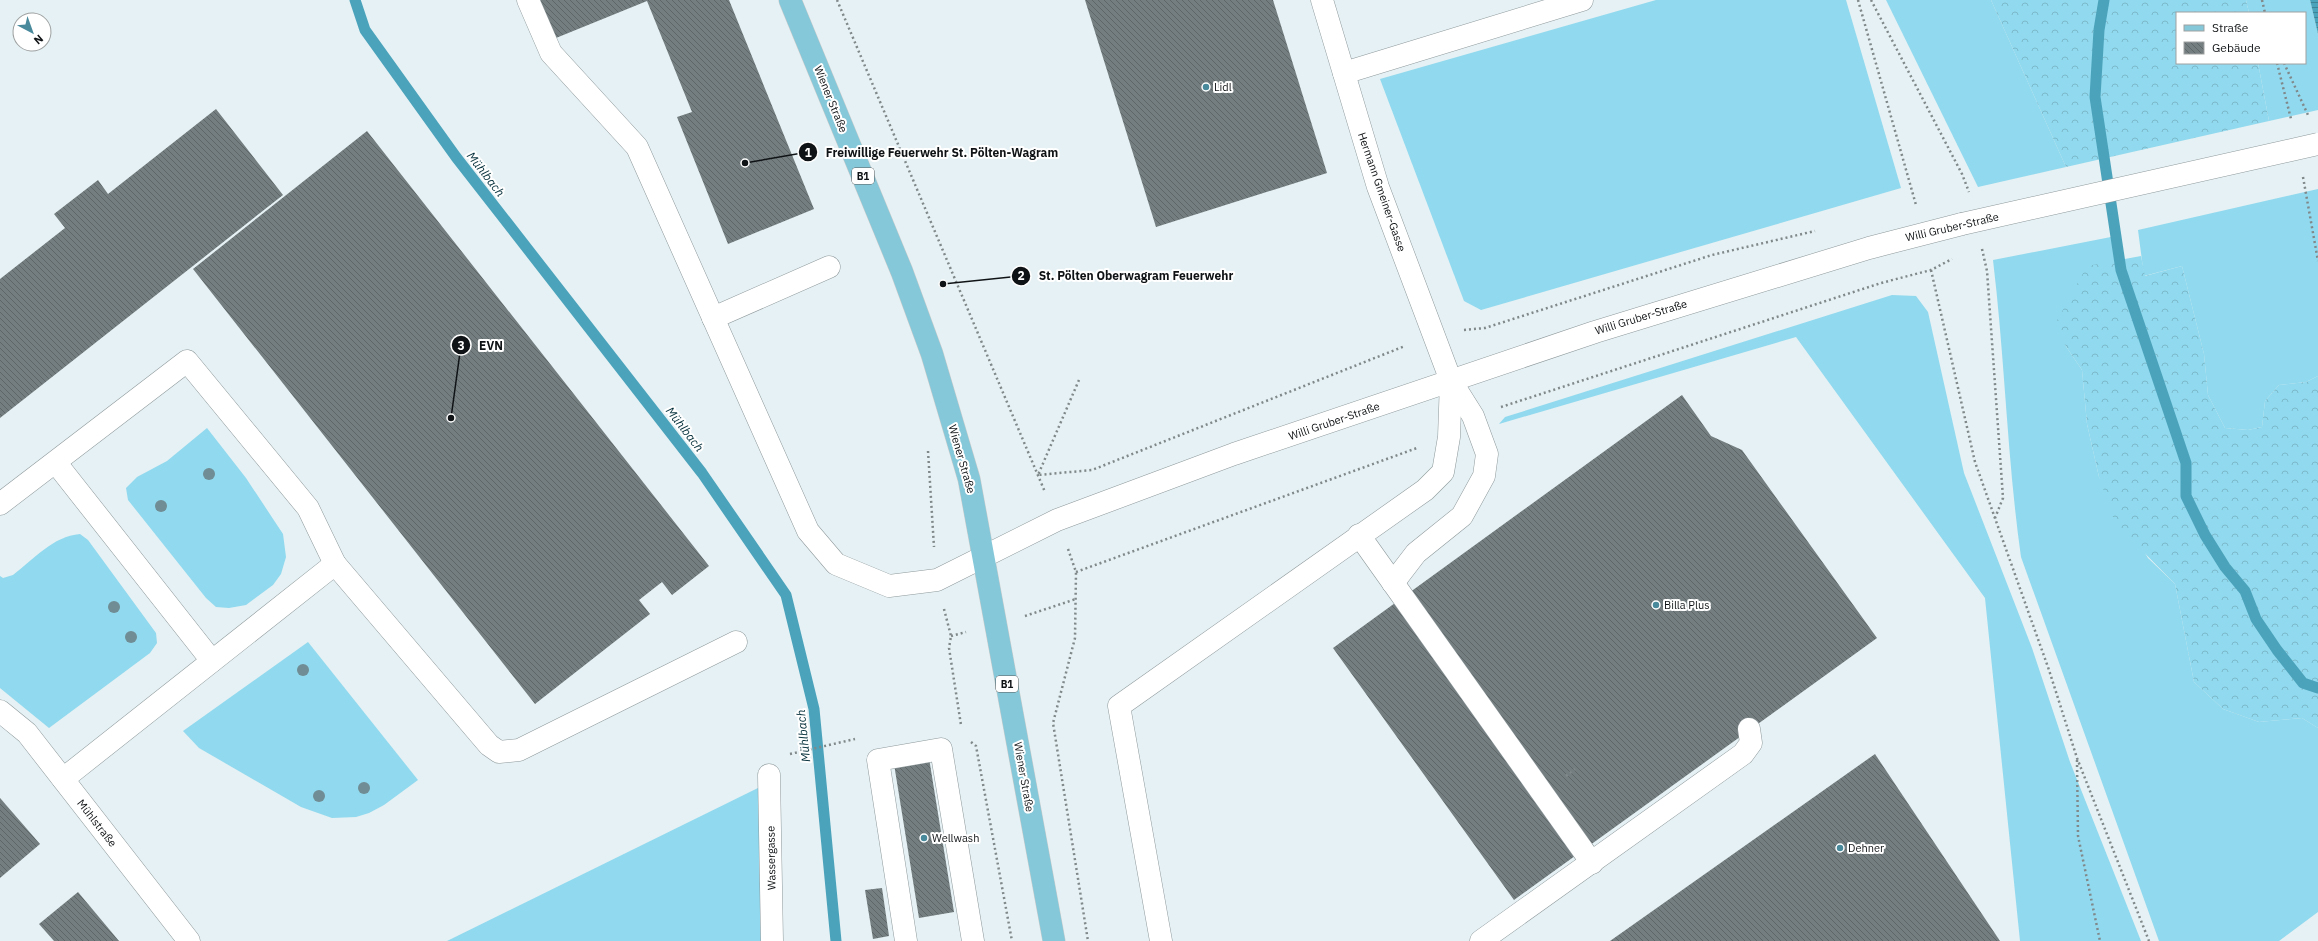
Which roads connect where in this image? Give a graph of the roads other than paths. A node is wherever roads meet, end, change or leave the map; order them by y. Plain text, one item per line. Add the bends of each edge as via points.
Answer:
1 (528, 0) edge
2 (790, 0) edge
3 (1322, 0) edge
4 (1582, 0) edge
5 (1344, 73) junction
6 (2318, 144) edge
7 (829, 267) dead end
8 (713, 318) junction
9 (1451, 381) junction
10 (56, 463) junction
11 (0, 504) edge
12 (1359, 535) junction
13 (985, 558) junction
14 (335, 564) junction
15 (1393, 583) junction
16 (736, 642) dead end
17 (212, 661) junction
18 (0, 711) edge
19 (1749, 729) dead end
20 (769, 775) dead end
21 (63, 779) junction
22 (1592, 862) junction
23 (189, 941) edge
24 (772, 941) edge
25 (906, 941) edge
26 (973, 941) edge
27 (1054, 941) edge
28 (1161, 941) edge
29 (1481, 941) edge

1 - 8 street, Willi Gruber-Straße via 550,53 637,147
2 - 13 main road, Wiener Straße / B1 via 902,272 932,354 969,479
3 - 5 street, Hermann Gmeiner-Gasse
4 - 5 street
5 - 9 street, Hermann Gmeiner-Gasse via 1378,187
6 - 9 street, Willi Gruber-Straße, bridge via 1962,224 1869,248 1595,332
7 - 8 street
8 - 13 street, Willi Gruber-Straße via 808,532 836,564 889,586 937,580
9 - 12 street via 1449,437 1443,472 1425,490
9 - 13 street, Willi Gruber-Straße via 1201,466 1057,520
9 - 15 street via 1473,416 1487,454 1484,476 1462,516 1416,553
10 - 11 street
10 - 14 street via 187,361 308,508
10 - 17 street
12 - 15 street
12 - 28 street via 1119,706
13 - 27 main road, Wiener Straße / B1
14 - 16 street via 488,745 499,752 519,750
14 - 17 street
15 - 22 street
17 - 21 street
18 - 21 street, Mühlstraße via 27,733
19 - 22 street via 1751,743 1743,754
20 - 24 street, Wassergasse
21 - 23 street, Mühlstraße
22 - 29 street
25 - 26 street via 878,760 941,749

